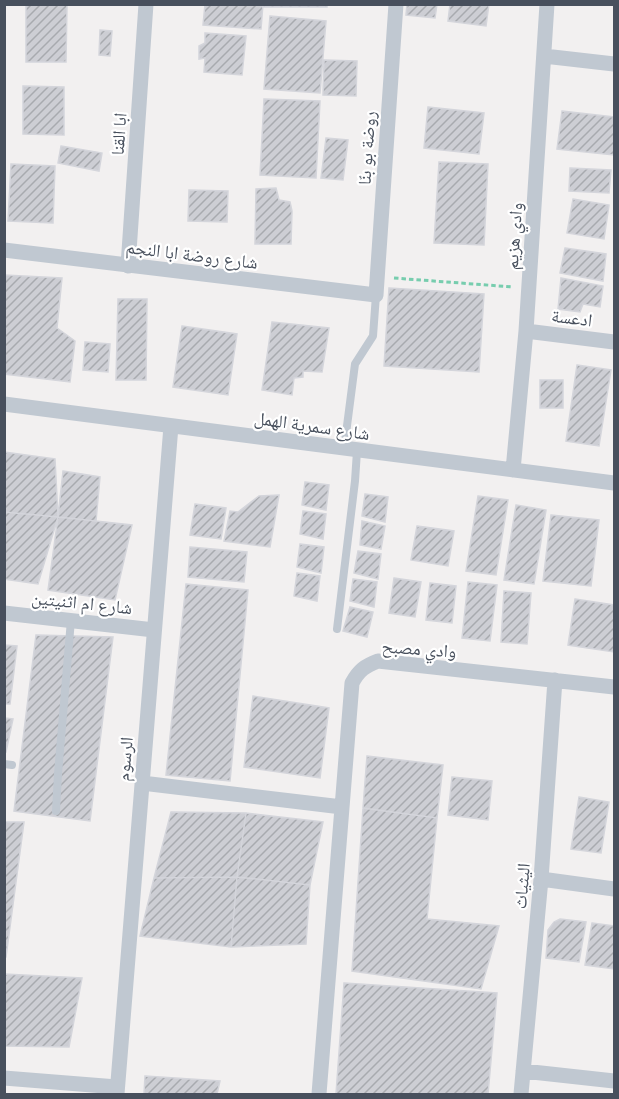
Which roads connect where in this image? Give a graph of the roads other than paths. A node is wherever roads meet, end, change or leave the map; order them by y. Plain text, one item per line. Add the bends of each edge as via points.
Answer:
1 (147, 4) edge
2 (396, 4) edge
3 (548, 4) edge
4 (544, 56) junction
5 (615, 64) edge
6 (4, 250) edge
7 (128, 266) junction
8 (376, 295) junction
9 (526, 331) junction
10 (615, 342) edge
11 (4, 404) edge
12 (171, 426) junction
13 (351, 450) junction
14 (513, 470) junction
15 (615, 483) edge
16 (4, 613) edge
17 (71, 620) junction
18 (337, 629) dead end
19 (154, 630) junction
20 (555, 680) junction
21 (615, 687) edge
22 (142, 783) junction
23 (342, 807) junction
24 (56, 811) dead end
25 (541, 879) junction
26 (615, 889) edge
27 (523, 1071) junction
28 (4, 1078) edge
29 (615, 1081) edge
30 (117, 1091) edge
31 (319, 1095) edge
32 (521, 1095) edge

1 - 7 street, ابا القنا
2 - 8 street, روضة بو بنّا
3 - 4 street, وادي هزيم
4 - 5 street
4 - 9 street, وادي هزيم
6 - 7 street, شارع روضة ابا النجم
7 - 8 street, شارع روضة ابا النجم
8 - 13 lane via 373,336 355,364
9 - 10 street, ادعسة
9 - 14 street, وادي هزيم
11 - 12 street, شارع سمرية الهمل
12 - 13 street, شارع سمرية الهمل
12 - 19 street, الرسوم
13 - 14 street, شارع سمرية الهمل
13 - 18 lane via 356,481
14 - 15 street, شارع سمرية الهمل
16 - 17 street, شارع ام اثنيتين
17 - 19 street, شارع ام اثنيتين
17 - 24 lane
19 - 22 street, الرسوم
20 - 21 street, وادي مصبح
20 - 23 street, وادي مصبح via 378,661 366,665 352,683
20 - 25 street, اليثياث
22 - 23 street
22 - 30 street, الرسوم
23 - 31 street, وادي مصبح
25 - 26 street
25 - 27 street, اليثياث
27 - 29 street
27 - 32 street, اليثياث
28 - 30 street

